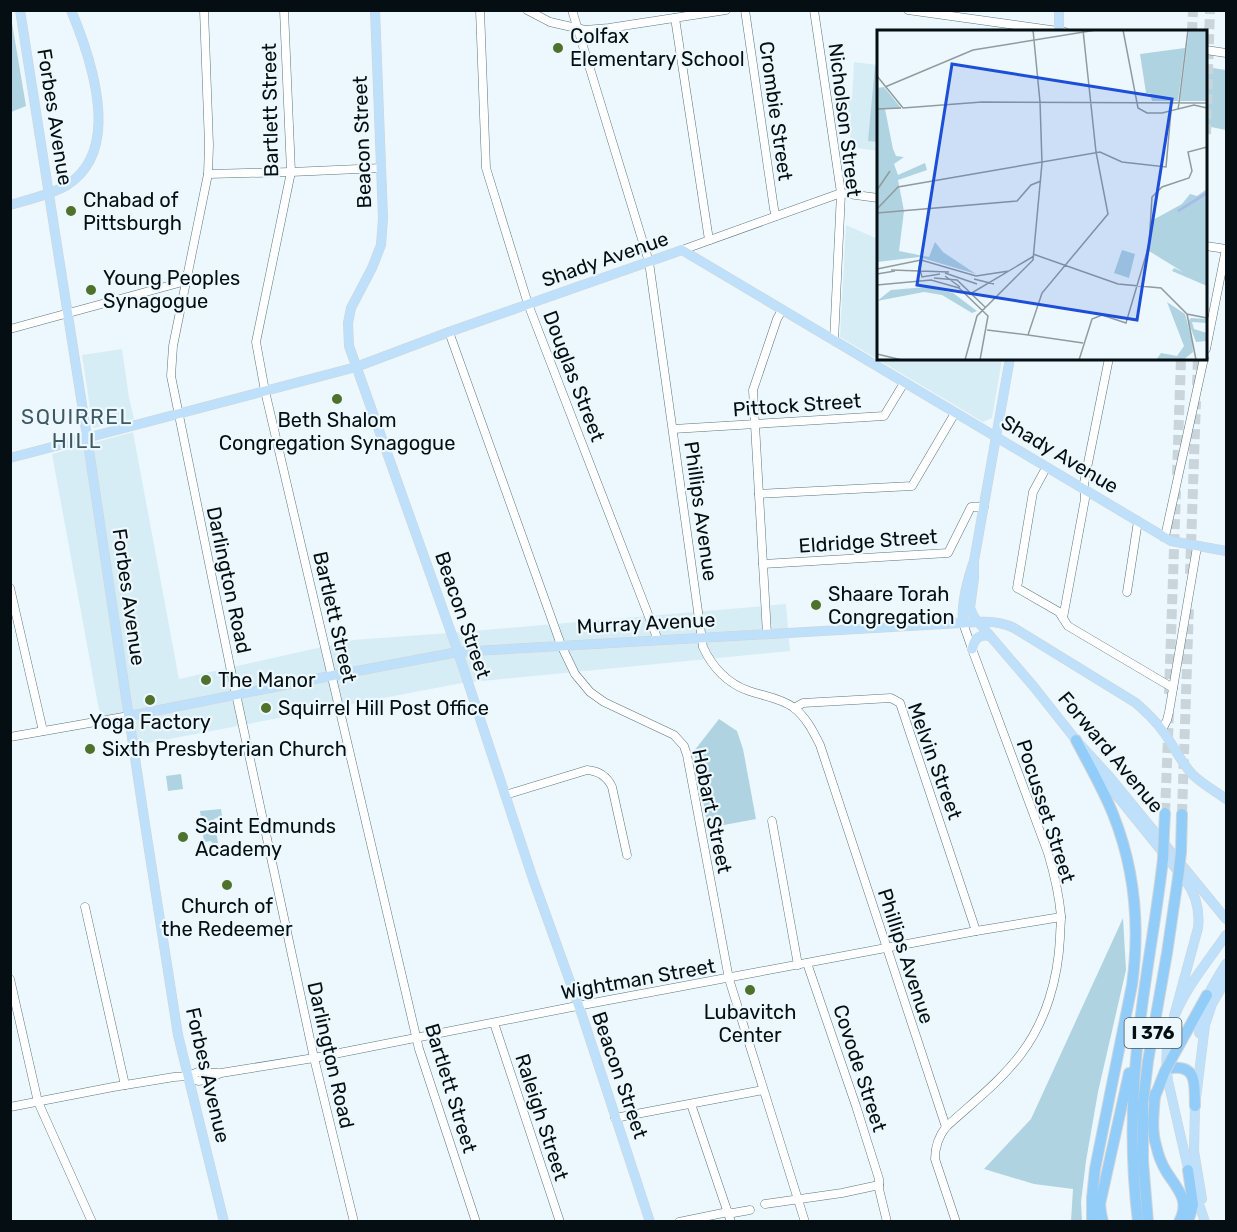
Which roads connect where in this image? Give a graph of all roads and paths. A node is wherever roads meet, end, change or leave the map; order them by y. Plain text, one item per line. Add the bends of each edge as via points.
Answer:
1 (20, 10) edge
2 (71, 10) edge
3 (204, 10) edge
4 (284, 10) edge
5 (375, 10) edge
6 (480, 10) edge
7 (527, 10) edge
8 (572, 10) edge
9 (726, 10) edge
10 (745, 10) edge
11 (814, 10) edge
12 (908, 10) edge
13 (1059, 10) edge
14 (675, 18) junction
15 (577, 28) junction
16 (1052, 30) edge
17 (1059, 30) edge
18 (1207, 50) edge
19 (1227, 53) edge
20 (381, 168) junction
21 (291, 172) junction
22 (208, 174) junction
23 (49, 193) junction
24 (841, 193) junction
25 (877, 198) edge
26 (10, 205) edge
27 (777, 216) junction
28 (709, 240) junction
29 (1207, 246) edge
30 (1227, 249) edge
31 (682, 250) junction
32 (649, 262) junction
33 (186, 282) junction
34 (528, 304) junction
35 (783, 310) junction
36 (68, 314) junction
37 (10, 329) edge
38 (449, 332) junction
39 (834, 341) junction
40 (1207, 345) edge
41 (1010, 360) edge
42 (1109, 360) edge
43 (1204, 360) edge
44 (356, 368) junction
45 (904, 383) junction
46 (265, 391) junction
47 (955, 413) junction
48 (178, 414) junction
49 (755, 424) junction
50 (673, 429) junction
51 (87, 438) junction
52 (996, 438) junction
53 (10, 458) edge
54 (1046, 468) junction
55 (1084, 490) junction
56 (759, 494) junction
57 (984, 507) junction
58 (1138, 521) junction
59 (1163, 537) junction
60 (1197, 547) junction
61 (1227, 551) edge
62 (763, 564) junction
63 (10, 588) edge
64 (1127, 592) dead end
65 (965, 615) junction
66 (1064, 618) junction
67 (978, 622) junction
68 (766, 634) junction
69 (990, 636) junction
70 (701, 638) junction
71 (658, 640) junction
72 (561, 645) junction
73 (972, 649) junction
74 (458, 652) junction
75 (332, 675) junction
76 (1173, 688) junction
77 (236, 694) junction
78 (794, 708) junction
79 (129, 716) junction
80 (1162, 730) junction
81 (43, 731) junction
82 (10, 737) edge
83 (1077, 740) junction
84 (505, 795) junction
85 (1227, 799) edge
86 (1165, 813) tunnel mouth
87 (1182, 814) tunnel mouth
88 (772, 821) dead end
89 (627, 855) dead end
90 (85, 907) dead end
91 (1061, 917) junction
92 (1227, 919) edge
93 (976, 931) junction
94 (1227, 935) edge
95 (886, 949) junction
96 (803, 964) junction
97 (1227, 964) edge
98 (10, 979) edge
99 (729, 979) junction
100 (1227, 980) edge
101 (12, 994) edge
102 (1207, 995) junction
103 (577, 1006) junction
104 (1174, 1016) junction
105 (494, 1023) junction
106 (1139, 1028) junction
107 (416, 1038) junction
108 (314, 1058) junction
109 (1201, 1065) junction
110 (1170, 1066) junction
111 (188, 1076) junction
112 (124, 1085) junction
113 (764, 1090) junction
114 (1156, 1093) junction
115 (38, 1102) junction
116 (691, 1104) junction
117 (1195, 1106) junction
118 (10, 1107) edge
119 (615, 1118) junction
120 (946, 1127) junction
121 (1143, 1161) junction
122 (1188, 1170) junction
123 (879, 1185) junction
124 (797, 1199) junction
125 (765, 1204) dead end
126 (750, 1210) dead end
127 (728, 1212) junction
128 (92, 1221) edge
129 (224, 1221) edge
130 (354, 1221) edge
131 (476, 1221) edge
132 (560, 1221) edge
133 (650, 1221) edge
134 (679, 1221) edge
135 (731, 1221) edge
136 (805, 1221) edge
137 (887, 1221) edge
138 (956, 1221) edge
139 (1092, 1221) edge
140 (1103, 1221) edge
141 (1138, 1221) edge
142 (1148, 1221) edge
143 (1179, 1221) edge
144 (1188, 1221) edge
145 (1205, 1221) edge

1 - 23 main road, Forbes Avenue
2 - 23 main road via 92,72 99,124 90,162 67,186
3 - 22 street, Darlington Road
4 - 21 street, Bartlett Street
5 - 20 main road, Beacon Street
6 - 34 street, Douglas Street via 486,168
7 - 15 street via 550,22
8 - 15 street, Phillips Avenue
9 - 14 street
10 - 27 street, Crombie Street
11 - 24 street, Nicholson Street
12 - 16 street
13 - 17 main road
14 - 15 street via 609,28
14 - 28 street
15 - 32 street, Phillips Avenue
18 - 19 street
20 - 21 street
20 - 44 main road, Beacon Street via 381,245 351,308 348,323 349,346
21 - 22 street
21 - 46 street, Bartlett Street via 256,342
22 - 33 street, Darlington Road
23 - 26 main road
23 - 36 main road, Forbes Avenue
24 - 25 street
24 - 27 street
24 - 39 street, Nicholson Street
27 - 28 street
28 - 31 street
29 - 30 street
30 - 40 street
31 - 32 main road, Shady Avenue
31 - 35 main road, Shady Avenue
32 - 34 main road, Shady Avenue
32 - 50 street, Phillips Avenue
33 - 36 street
33 - 48 street, Darlington Road via 172,356 171,376
34 - 38 main road, Shady Avenue
34 - 71 street, Douglas Street
35 - 39 main road, Shady Avenue
35 - 49 street via 753,390
36 - 37 street
36 - 51 main road, Forbes Avenue
38 - 44 main road, Shady Avenue
38 - 72 street, Hobart Street
39 - 45 main road, Shady Avenue
41 - 52 main road
42 - 55 street
43 - 59 street
44 - 46 main road, Shady Avenue
44 - 74 main road, Beacon Street
45 - 47 main road, Shady Avenue
45 - 49 street, Pittock Street via 884,416
46 - 48 main road, Shady Avenue
46 - 75 street, Bartlett Street
47 - 52 main road, Shady Avenue
47 - 56 street via 912,486
48 - 51 main road, Shady Avenue
48 - 77 street, Darlington Road
49 - 50 street, Pittock Street
49 - 56 street
50 - 70 street, Phillips Avenue
51 - 53 main road, Shady Avenue
51 - 79 main road, Forbes Avenue
52 - 54 main road, Shady Avenue
52 - 57 main road
54 - 55 main road, Shady Avenue
54 - 66 street via 1033,492 1017,588
55 - 58 main road, Shady Avenue
55 - 66 street
56 - 62 street
57 - 62 street, Eldridge Street via 971,507 948,553
57 - 65 main road via 968,578
58 - 59 main road, Shady Avenue
58 - 64 street
59 - 60 main road, Shady Avenue
60 - 61 main road, Shady Avenue
60 - 76 street
62 - 68 street
63 - 81 street
65 - 67 main road, Murray Avenue
65 - 67 main road, Forward Avenue via 971,613
65 - 68 main road, Murray Avenue
65 - 73 street, Pocusset Street
66 - 76 street via 1068,626
67 - 69 main road, Forward Avenue
67 - 80 main road, Murray Avenue via 1014,628 1136,703
68 - 70 main road, Murray Avenue
69 - 73 main road via 976,638
69 - 83 main road, Forward Avenue
70 - 71 main road, Murray Avenue
70 - 78 street, Phillips Avenue via 708,658 725,678
71 - 72 main road, Murray Avenue
72 - 74 main road, Murray Avenue
72 - 99 street, Hobart Street via 575,674 590,692 674,735 684,746
73 - 91 street, Pocusset Street via 1048,853
74 - 75 main road, Murray Avenue
74 - 84 main road, Beacon Street
75 - 77 main road, Murray Avenue
75 - 107 street, Bartlett Street
76 - 80 street
77 - 79 main road, Murray Avenue
77 - 108 street, Darlington Road
78 - 93 street, Melvin Street via 802,703 891,698 900,703
78 - 95 street, Phillips Avenue via 820,745
79 - 81 street, Murray Avenue
79 - 111 main road, Forbes Avenue via 178,1035
80 - 85 main road, Murray Avenue via 1197,779
81 - 82 street, Murray Avenue
83 - 92 main road, Forward Avenue
83 - 104 main road via 1102,779 1195,896 1198,928
83 - 139 highway via 1118,825 1136,918 1134,972 1095,1169
84 - 89 street via 587,770 598,772 612,787
84 - 103 main road, Beacon Street
86 - 106 highway, I 376, bridge via 1163,859
87 - 121 highway, I 376, bridge via 1178,878 1146,1077
88 - 96 street, Covode Street
90 - 112 street
91 - 93 street, Wightman Street
91 - 120 street, Pocusset Street via 1055,979 1037,1029 1003,1076
93 - 95 street, Wightman Street
94 - 104 main road
95 - 96 street, Wightman Street
95 - 120 street, Phillips Avenue
96 - 99 street, Wightman Street
96 - 123 street, Covode Street via 856,1106
97 - 102 main road
98 - 101 street
99 - 103 street, Wightman Street
99 - 113 street, Hobart Street
100 - 109 main road via 1207,1018
101 - 115 street
102 - 109 main road via 1199,1023
102 - 110 highway
103 - 105 street, Wightman Street
103 - 119 main road, Beacon Street
104 - 122 main road via 1167,1040 1166,1073
105 - 107 street, Wightman Street
105 - 132 street, Raleigh Street
106 - 140 highway via 1101,1199
106 - 141 highway, I 376 via 1132,1117
107 - 108 street, Wightman Street
107 - 131 street, Bartlett Street
108 - 111 street, Wightman Street
108 - 130 street, Darlington Road
109 - 117 main road
110 - 114 highway
110 - 117 highway via 1183,1068 1192,1075
111 - 112 street, Wightman Street
111 - 129 main road, Forbes Avenue
112 - 115 street, Wightman Street
113 - 116 street
113 - 124 street, Hobart Street
114 - 121 highway
114 - 143 highway via 1154,1139 1162,1163 1182,1196 1184,1209
115 - 118 street, Wightman Street
115 - 128 street
116 - 119 street
116 - 127 street
117 - 145 main road via 1195,1161
119 - 133 main road, Beacon Street
120 - 138 street, Pocusset Street via 939,1136 935,1159
121 - 142 highway, I 376
122 - 144 highway via 1193,1204
122 - 145 main road
123 - 124 street
123 - 137 street, Covode Street
124 - 125 street
124 - 136 street, Hobart Street
126 - 127 street
127 - 134 street
127 - 135 street

